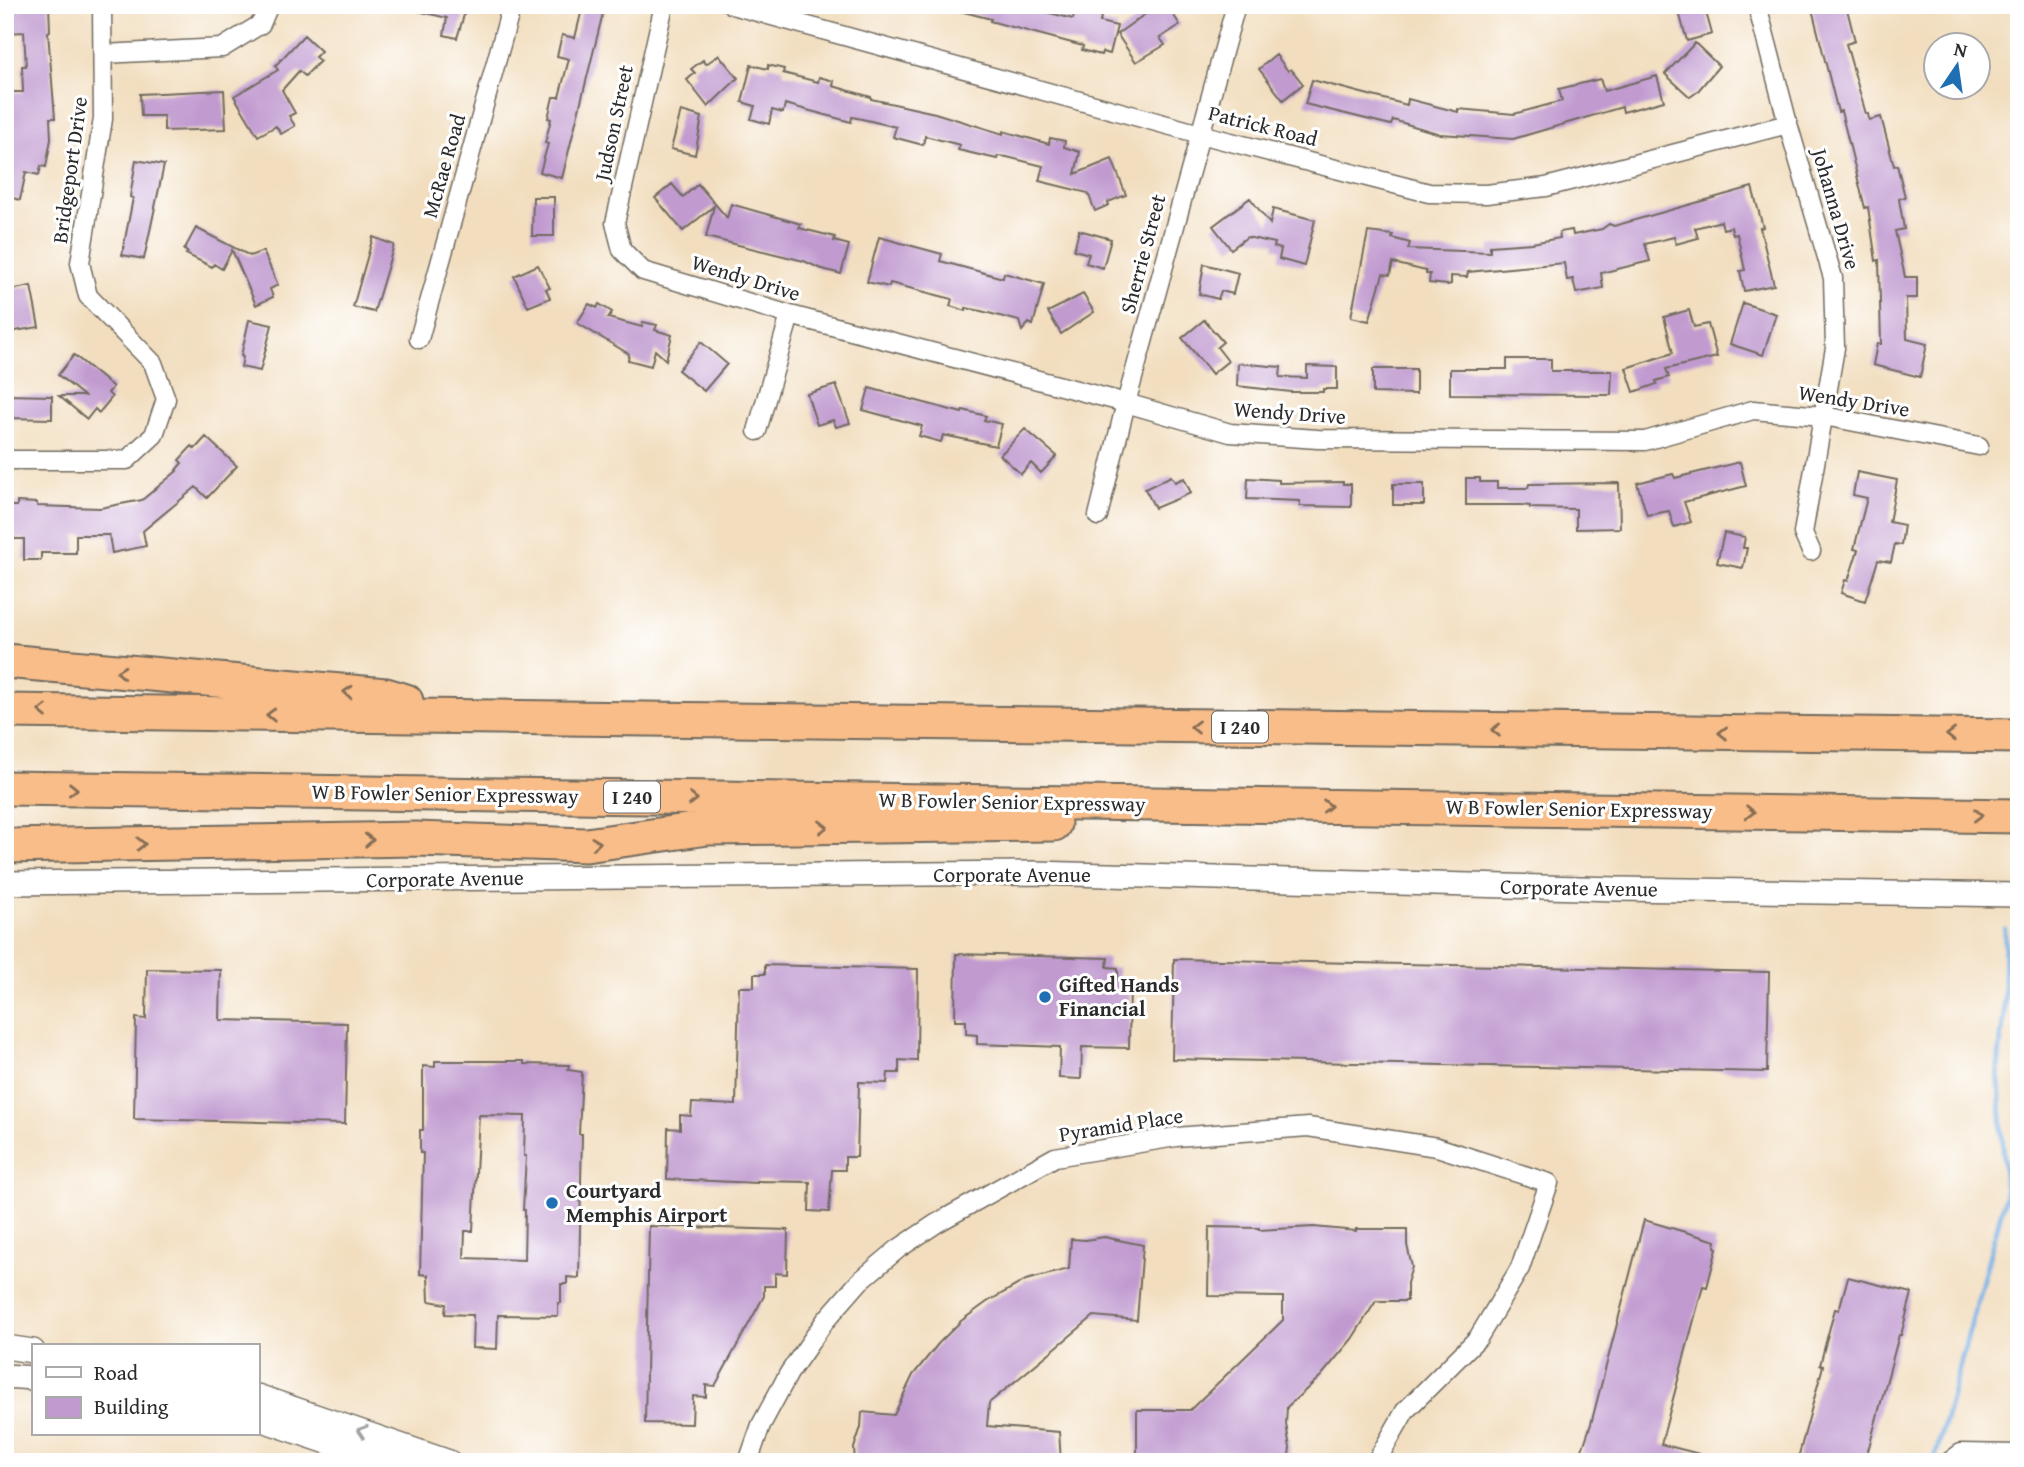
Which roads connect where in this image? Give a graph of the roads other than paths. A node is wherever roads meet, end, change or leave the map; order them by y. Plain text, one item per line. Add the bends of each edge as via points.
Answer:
1 (102, 5) edge
2 (269, 5) edge
3 (512, 5) edge
4 (663, 5) edge
5 (732, 5) edge
6 (1236, 5) edge
7 (1757, 5) edge
8 (104, 54) junction
9 (1788, 124) junction
10 (1200, 134) junction
11 (622, 250) joint
12 (790, 315) junction
13 (419, 339) dead end
14 (1126, 403) junction
15 (1824, 416) junction
16 (757, 431) dead end
17 (1979, 446) dead end
18 (5, 460) edge
19 (1098, 516) dead end
20 (1811, 551) dead end
21 (5, 661) edge
22 (5, 711) edge
23 (461, 718) junction
24 (2019, 736) edge
25 (5, 788) edge
26 (1259, 805) junction
27 (2019, 816) edge
28 (5, 846) edge
29 (5, 883) edge
30 (2019, 895) edge
31 (5, 1347) edge
32 (32, 1351) edge
33 (5, 1376) edge
34 (32, 1378) edge
35 (259, 1397) edge
36 (259, 1420) edge
37 (2019, 1454) edge
38 (386, 1462) edge
39 (449, 1462) edge
40 (748, 1462) edge
41 (1376, 1462) edge
42 (1949, 1462) edge

1 - 8 street, Bridgeport Drive
2 - 8 street via 261,24 222,48
3 - 13 street, McRae Road
4 - 11 street, Judson Street via 615,223
5 - 10 street, Patrick Road
6 - 10 street, Sherrie Street
7 - 9 street, Johanna Drive
8 - 18 street, Bridgeport Drive via 103,119 80,263 88,296 153,363 166,399 154,435 127,460
9 - 10 street, Patrick Road via 1546,187 1486,194 1429,193
9 - 15 street, Johanna Drive via 1833,278 1835,348
10 - 14 street, Sherrie Street
11 - 12 street, Wendy Drive via 643,271
12 - 14 street, Wendy Drive
12 - 16 street
14 - 15 street, Wendy Drive via 1230,433 1318,439 1645,441 1753,410
14 - 19 street, Sherrie Street
15 - 17 street, Wendy Drive
15 - 20 street, Johanna Drive via 1803,533
23 -> 21 highway via 386,695
23 -> 22 highway, I 240
24 -> 23 highway, I 240
25 -> 26 highway, W B Fowler Senior Expressway / I 240
26 -> 27 highway, W B Fowler Senior Expressway / I 240
28 -> 26 highway via 416,839 586,845 708,828 1049,825
29 - 30 street, Corporate Avenue via 1035,873
31 - 32 street
33 - 34 street
39 -> 35 street
36 - 38 street
37 - 42 street via 1961,1453
40 - 41 street, Pyramid Place via 761,1425 789,1373 825,1321 860,1281 937,1223 1055,1157 1176,1137 1308,1127 1437,1147 1549,1184 1520,1268 1478,1338 1405,1411

